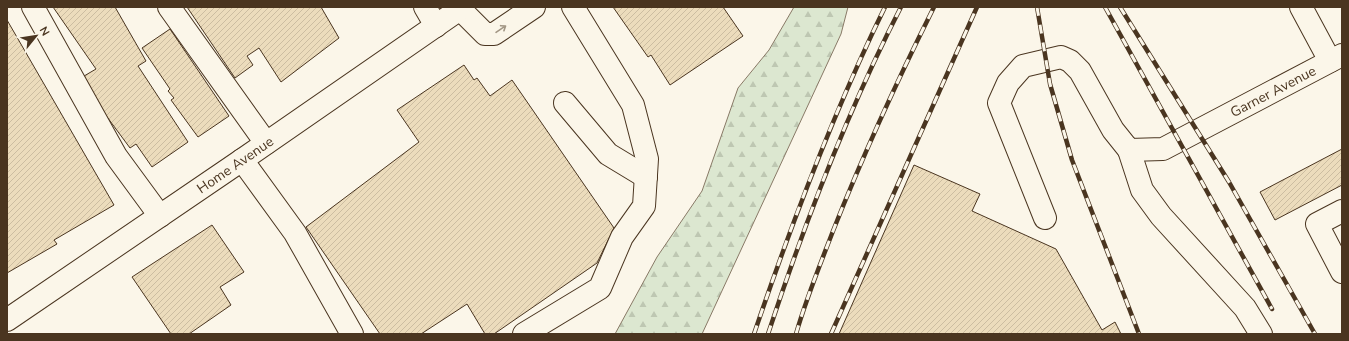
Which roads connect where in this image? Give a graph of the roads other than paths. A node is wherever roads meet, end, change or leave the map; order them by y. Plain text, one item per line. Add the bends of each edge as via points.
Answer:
1 (33, 7) edge
2 (169, 7) edge
3 (425, 7) edge
4 (534, 7) edge
5 (573, 7) edge
6 (1301, 7) edge
7 (452, 13) edge
8 (1336, 58) edge
9 (565, 103) dead end
10 (266, 143) junction
11 (1129, 150) junction
12 (242, 160) junction
13 (646, 177) junction
14 (1342, 211) edge
15 (160, 216) junction
16 (1045, 218) dead end
17 (1342, 272) edge
18 (7, 320) edge
19 (352, 334) edge
20 (524, 334) edge
21 (1261, 334) edge

1 - 15 street via 116,156
2 - 10 street
3 - 7 street
7 -> 4 street via 485,34 494,34
5 - 13 street via 633,105 647,160
6 - 8 street
7 - 10 street, Home Avenue
8 - 11 street, Garner Avenue via 1163,148
9 - 13 street via 608,154
10 - 12 street, Home Avenue
11 - 16 street via 1113,130 1080,71 1070,61 1061,57 1023,66 1008,83 999,103
11 - 21 street via 1142,190 1161,216 1245,308
12 - 15 street, Home Avenue
12 - 19 street via 295,233
13 - 20 street via 644,206 622,237 600,288
14 - 17 street via 1317,224
15 - 18 street, Home Avenue

